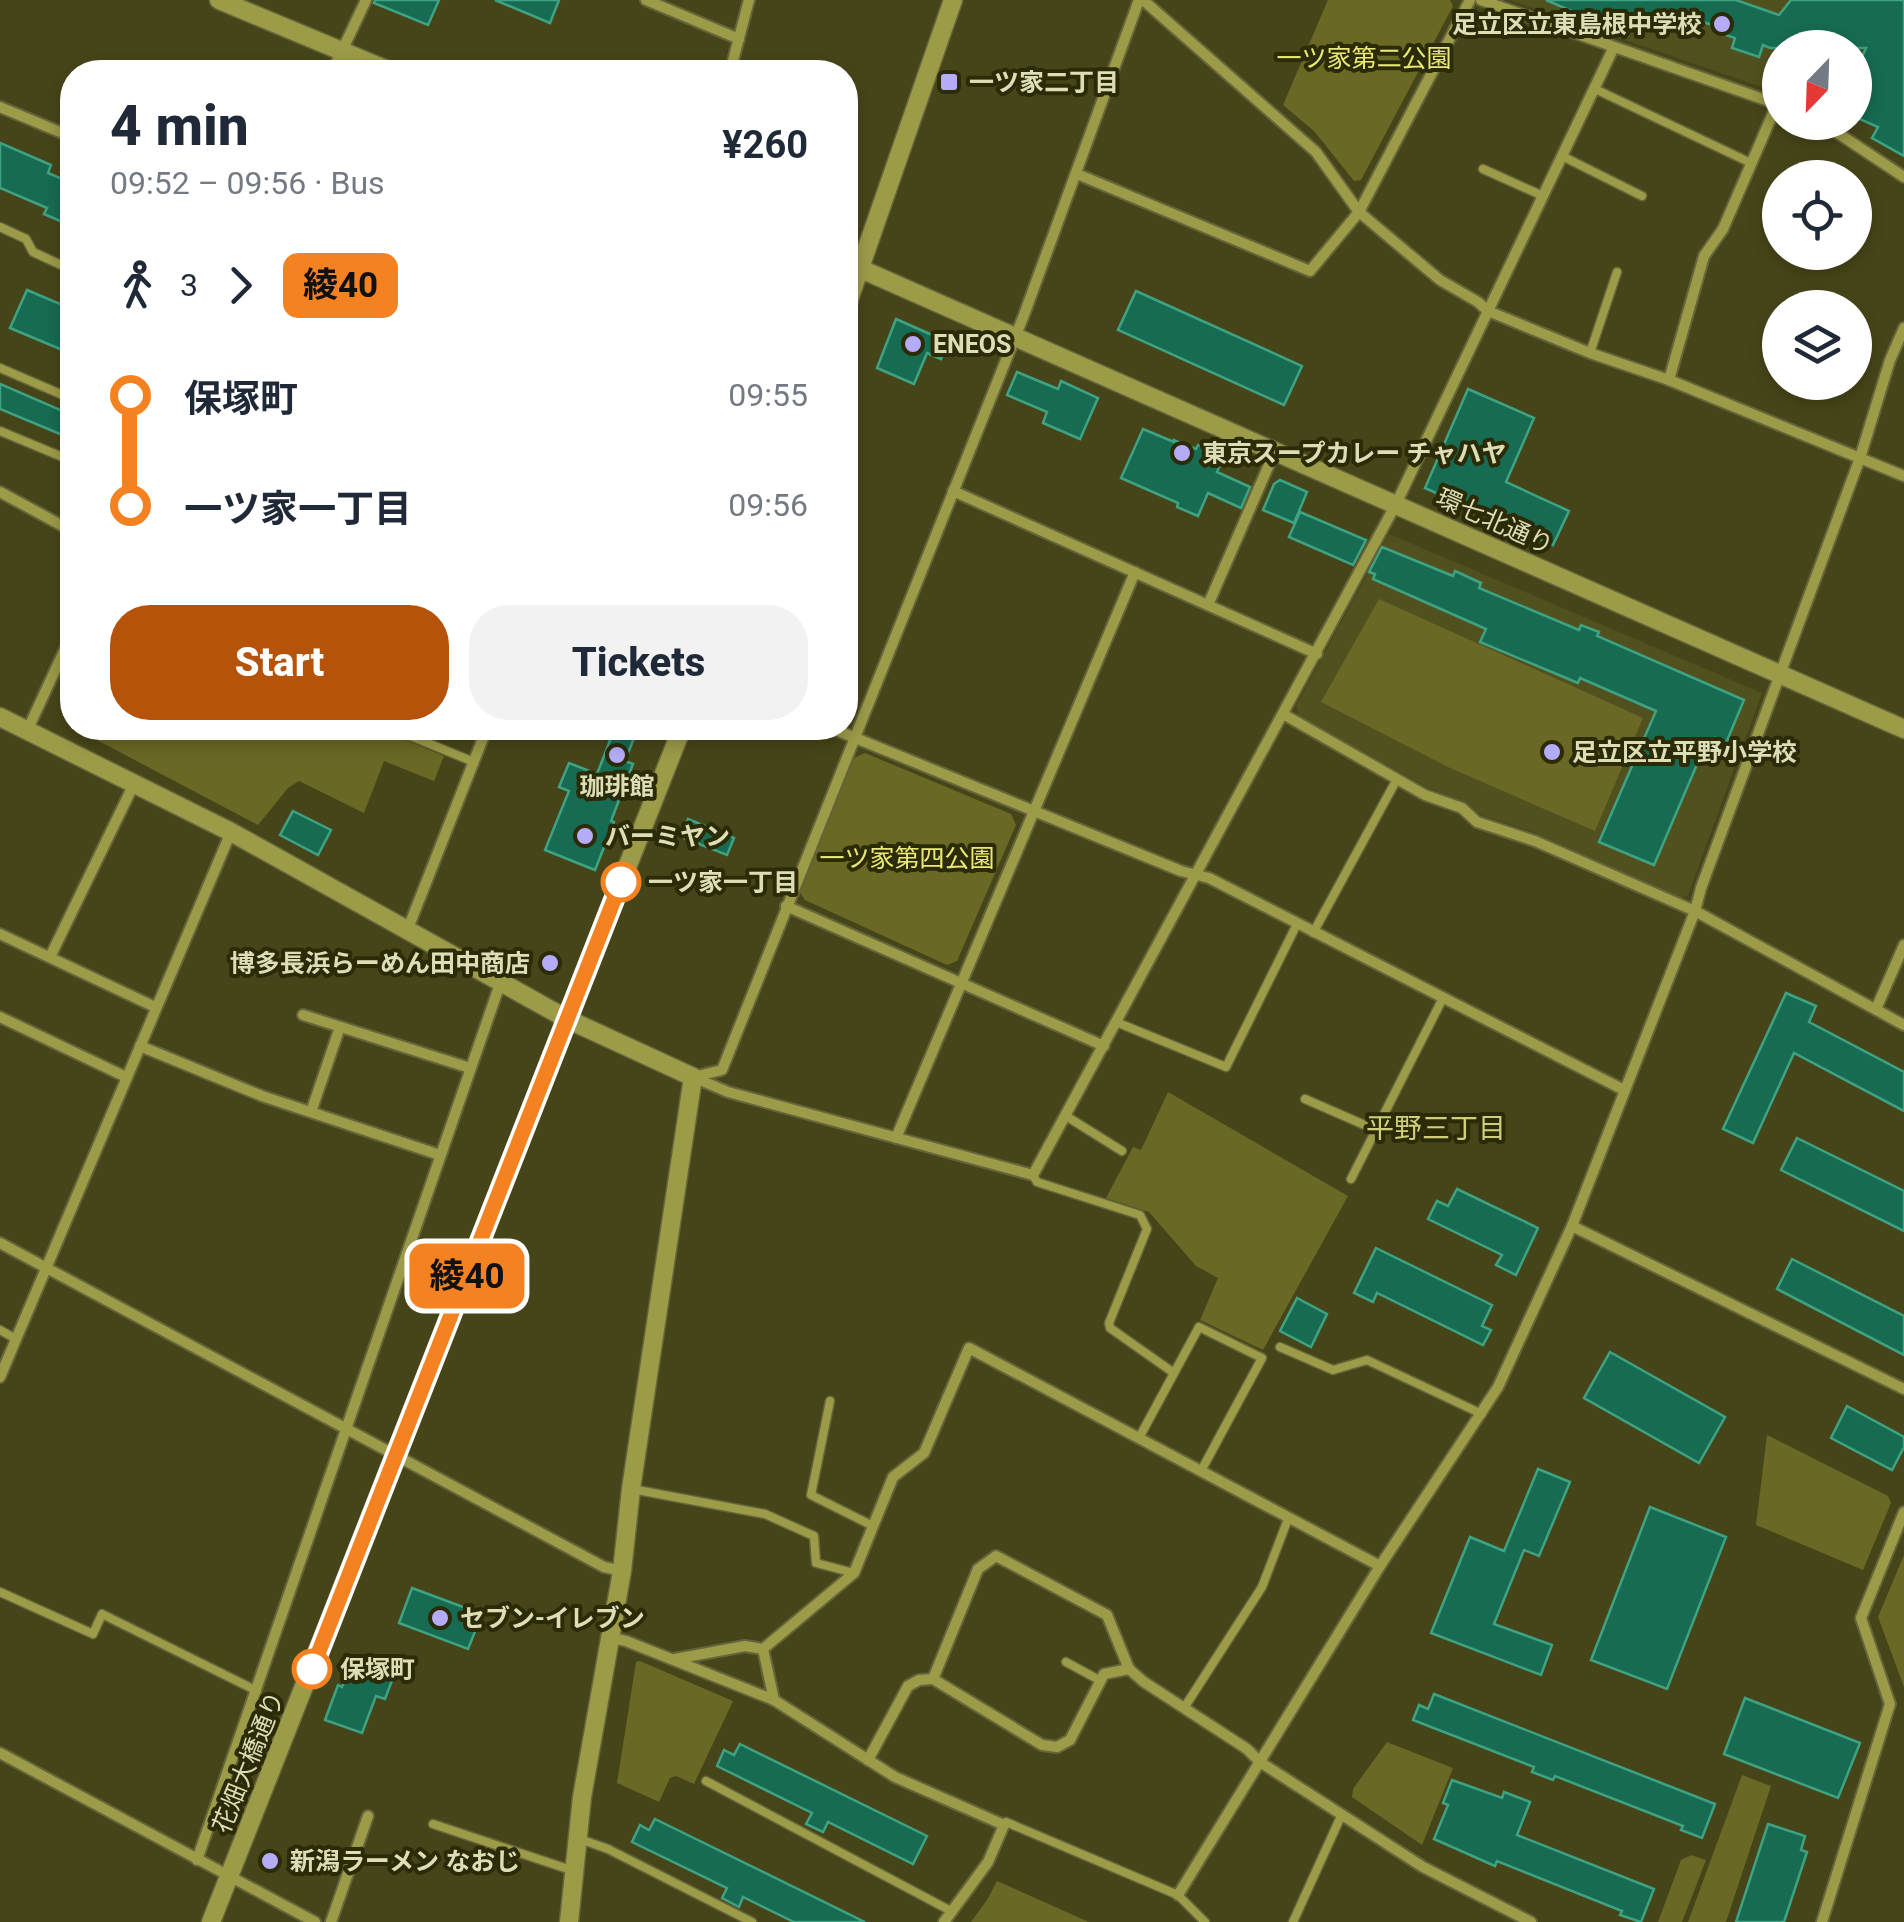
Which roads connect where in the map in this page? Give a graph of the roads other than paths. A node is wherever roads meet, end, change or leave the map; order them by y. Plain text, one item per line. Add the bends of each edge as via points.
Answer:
1 (219, 0) edge
2 (366, 0) edge
3 (646, 0) edge
4 (749, 0) edge
5 (953, 0) edge
6 (1141, 0) edge
7 (1470, 0) edge
8 (1481, 0) edge
9 (739, 39) junction
10 (1614, 46) junction
11 (342, 52) junction
12 (338, 60) edge
13 (362, 60) edge
14 (733, 60) edge
15 (1595, 89) junction
16 (1762, 98) edge
17 (0, 107) edge
18 (60, 132) edge
19 (1762, 138) edge
20 (1848, 140) edge
21 (1562, 156) junction
22 (1750, 162) junction
23 (1483, 169) dead end
24 (1076, 174) junction
25 (1904, 177) edge
26 (1543, 196) junction
27 (1642, 196) dead end
28 (1359, 212) junction
29 (0, 228) edge
30 (858, 253) edge
31 (60, 265) edge
32 (858, 268) edge
33 (1617, 272) dead end
34 (1488, 311) junction
35 (1904, 328) edge
36 (1015, 337) junction
37 (1590, 354) junction
38 (0, 368) edge
39 (1668, 380) junction
40 (60, 394) edge
41 (0, 432) edge
42 (1275, 452) junction
43 (60, 457) edge
44 (1860, 458) junction
45 (1904, 476) edge
46 (953, 491) junction
47 (0, 492) edge
48 (1396, 504) junction
49 (60, 524) edge
50 (1135, 572) junction
51 (1208, 605) junction
52 (1316, 654) junction
53 (60, 659) edge
54 (1781, 674) junction
55 (1283, 714) junction
56 (0, 717) edge
57 (858, 727) edge
58 (1904, 728) edge
59 (26, 731) junction
60 (858, 739) edge
61 (420, 740) edge
62 (483, 740) edge
63 (677, 740) edge
64 (853, 740) edge
65 (474, 762) junction
66 (1397, 779) junction
67 (134, 784) junction
68 (1034, 811) junction
69 (231, 832) junction
70 (1196, 874) junction
71 (786, 906) junction
72 (1695, 911) junction
73 (1297, 924) junction
74 (407, 932) junction
75 (1313, 933) junction
76 (0, 934) edge
77 (1904, 945) edge
78 (50, 957) junction
79 (961, 982) junction
80 (500, 984) junction
81 (1443, 998) junction
82 (155, 1008) junction
83 (1876, 1010) junction
84 (304, 1015) dead end
85 (0, 1017) edge
86 (567, 1020) junction
87 (1116, 1022) junction
88 (1904, 1025) edge
89 (340, 1027) junction
90 (140, 1046) junction
91 (1104, 1046) junction
92 (470, 1068) junction
93 (126, 1077) junction
94 (694, 1078) junction
95 (1624, 1090) junction
96 (1305, 1099) dead end
97 (311, 1112) junction
98 (1066, 1116) junction
99 (1376, 1130) junction
100 (896, 1138) junction
101 (1122, 1150) dead end
102 (440, 1155) junction
103 (1033, 1175) junction
104 (1351, 1180) dead end
105 (1572, 1226) junction
106 (0, 1243) edge
107 (46, 1268) junction
108 (0, 1330) edge
109 (16, 1339) junction
110 (1280, 1347) dead end
111 (1174, 1373) junction
112 (0, 1377) edge
113 (1904, 1389) edge
114 (830, 1401) dead end
115 (1482, 1414) junction
116 (345, 1429) junction
117 (1139, 1438) junction
118 (396, 1457) junction
119 (1201, 1471) junction
120 (631, 1489) junction
121 (1904, 1512) edge
122 (1288, 1519) junction
123 (873, 1526) junction
124 (1380, 1566) junction
125 (622, 1571) junction
126 (854, 1573) junction
127 (0, 1592) edge
128 (611, 1638) junction
129 (763, 1648) junction
130 (671, 1659) junction
131 (1066, 1662) dead end
132 (1129, 1669) junction
133 (933, 1679) junction
134 (1101, 1681) junction
135 (257, 1690) junction
136 (774, 1700) junction
137 (1184, 1708) junction
138 (0, 1754) edge
139 (868, 1760) junction
140 (1260, 1762) junction
141 (706, 1781) dead end
142 (1342, 1814) junction
143 (368, 1816) dead end
144 (433, 1824) dead end
145 (1004, 1825) junction
146 (577, 1838) junction
147 (197, 1860) junction
148 (574, 1871) junction
149 (230, 1878) junction
150 (1178, 1895) junction
151 (951, 1910) junction
152 (211, 1922) edge
153 (315, 1922) edge
154 (331, 1922) edge
155 (569, 1922) edge
156 (752, 1922) edge
157 (944, 1922) edge
158 (1205, 1922) edge
159 (1293, 1922) edge
160 (1531, 1922) edge
161 (1822, 1922) edge

1 - 11 street
2 - 11 street
3 - 9 street
4 - 9 street
5 - 30 street
6 - 24 street
6 - 28 street via 1316,152
7 - 28 street
8 - 10 street
9 - 14 street
10 - 15 street
10 - 16 street
11 - 12 street
11 - 13 street
15 - 21 street
15 - 22 lane
17 - 18 street
19 - 22 street
20 - 25 street
21 - 26 street
21 - 27 lane
22 - 39 street via 1723,229 1704,256
23 - 26 lane
24 - 28 street via 1310,270
24 - 36 street
26 - 34 street
28 - 34 street
29 - 31 lane
32 - 36 street, 環七北通り
33 - 37 lane
34 - 37 street
34 - 48 street
35 - 44 street
36 - 42 street, 環七北通り
36 - 46 street
37 - 39 street
38 - 40 lane
39 - 44 street
41 - 43 lane
42 - 48 street, 環七北通り
42 - 51 street
44 - 45 street
44 - 54 street
46 - 50 street
46 - 57 street
47 - 49 street
48 - 52 street
48 - 54 street, 環七北通り
50 - 51 street
50 - 68 street
51 - 52 street
52 - 55 street
53 - 59 street
54 - 58 street, 環七北通り
54 - 72 street
55 - 66 street
55 - 70 street
56 - 59 street
59 - 67 street
60 - 68 street
61 - 65 lane
62 - 65 street
63 - 86 street, 花畑大橋通り
64 - 71 street
65 - 74 street
66 - 72 street via 1462,808 1476,822
66 - 75 lane
67 - 69 street
67 - 78 street
68 - 70 street
68 - 79 street
69 - 74 street
69 - 82 street
70 - 73 street
70 - 87 street
71 - 79 street
71 - 94 street via 722,1070
72 - 83 street
72 - 95 street
73 - 75 street
73 - 87 lane via 1226,1067
74 - 80 street
75 - 81 street
76 - 78 street
77 - 83 street
78 - 82 street
79 - 91 street
79 - 100 street
80 - 86 street
80 - 92 street
81 - 95 street
81 - 99 lane
82 - 90 street
83 - 88 street
84 - 89 street
85 - 93 street
86 - 94 street
86 - 118 street, 花畑大橋通り
87 - 91 street
89 - 92 street
89 - 97 street
90 - 93 street
90 - 97 street
91 - 98 street
92 - 102 street
93 - 107 street
94 - 100 street
94 - 120 street
95 - 105 street
96 - 99 lane
97 - 102 street
98 - 101 lane
98 - 103 street
99 - 104 lane
100 - 103 street
102 - 116 street
103 - 111 lane via 1037,1182 1140,1215 1147,1229 1110,1328
105 - 113 street
105 - 115 street
106 - 107 street
107 - 109 street
107 - 116 street
108 - 109 lane
109 - 112 street
110 - 115 lane via 1334,1370 1367,1360
111 - 117 lane
111 - 119 lane via 1199,1327 1262,1358
114 - 123 lane via 811,1495
115 - 124 street
116 - 118 street
116 - 135 street
117 - 119 street
117 - 123 street via 969,1348 924,1453 893,1477
118 - 125 street via 604,1568
118 - 149 street, 花畑大橋通り
119 - 122 street
120 - 125 street
120 - 126 lane via 765,1514 814,1536 816,1563
121 - 161 street via 1861,1618 1890,1704
122 - 124 street
122 - 137 lane via 1262,1586
123 - 126 street
124 - 140 street
125 - 128 street
126 - 129 street
127 - 135 lane via 93,1634 102,1614
128 - 130 street
128 - 146 street
129 - 130 street
129 - 136 street
130 - 136 street
131 - 134 lane
132 - 133 street via 1106,1614 996,1556 978,1569
132 - 134 street via 1104,1674
132 - 137 street
133 - 134 street via 1042,1745 1056,1747 1070,1740
133 - 139 street via 908,1686
135 - 147 street
136 - 139 street
137 - 140 street
138 - 147 street
139 - 145 street
140 - 142 street
140 - 150 street
141 - 151 lane
142 - 159 lane
142 - 160 street via 1423,1867
143 - 154 street
144 - 148 lane
145 - 150 lane
145 - 151 street via 988,1862
146 - 148 street
146 - 156 lane
147 - 149 street
148 - 155 street
149 - 152 street, 花畑大橋通り
149 - 153 street
150 - 158 lane
151 - 157 street

